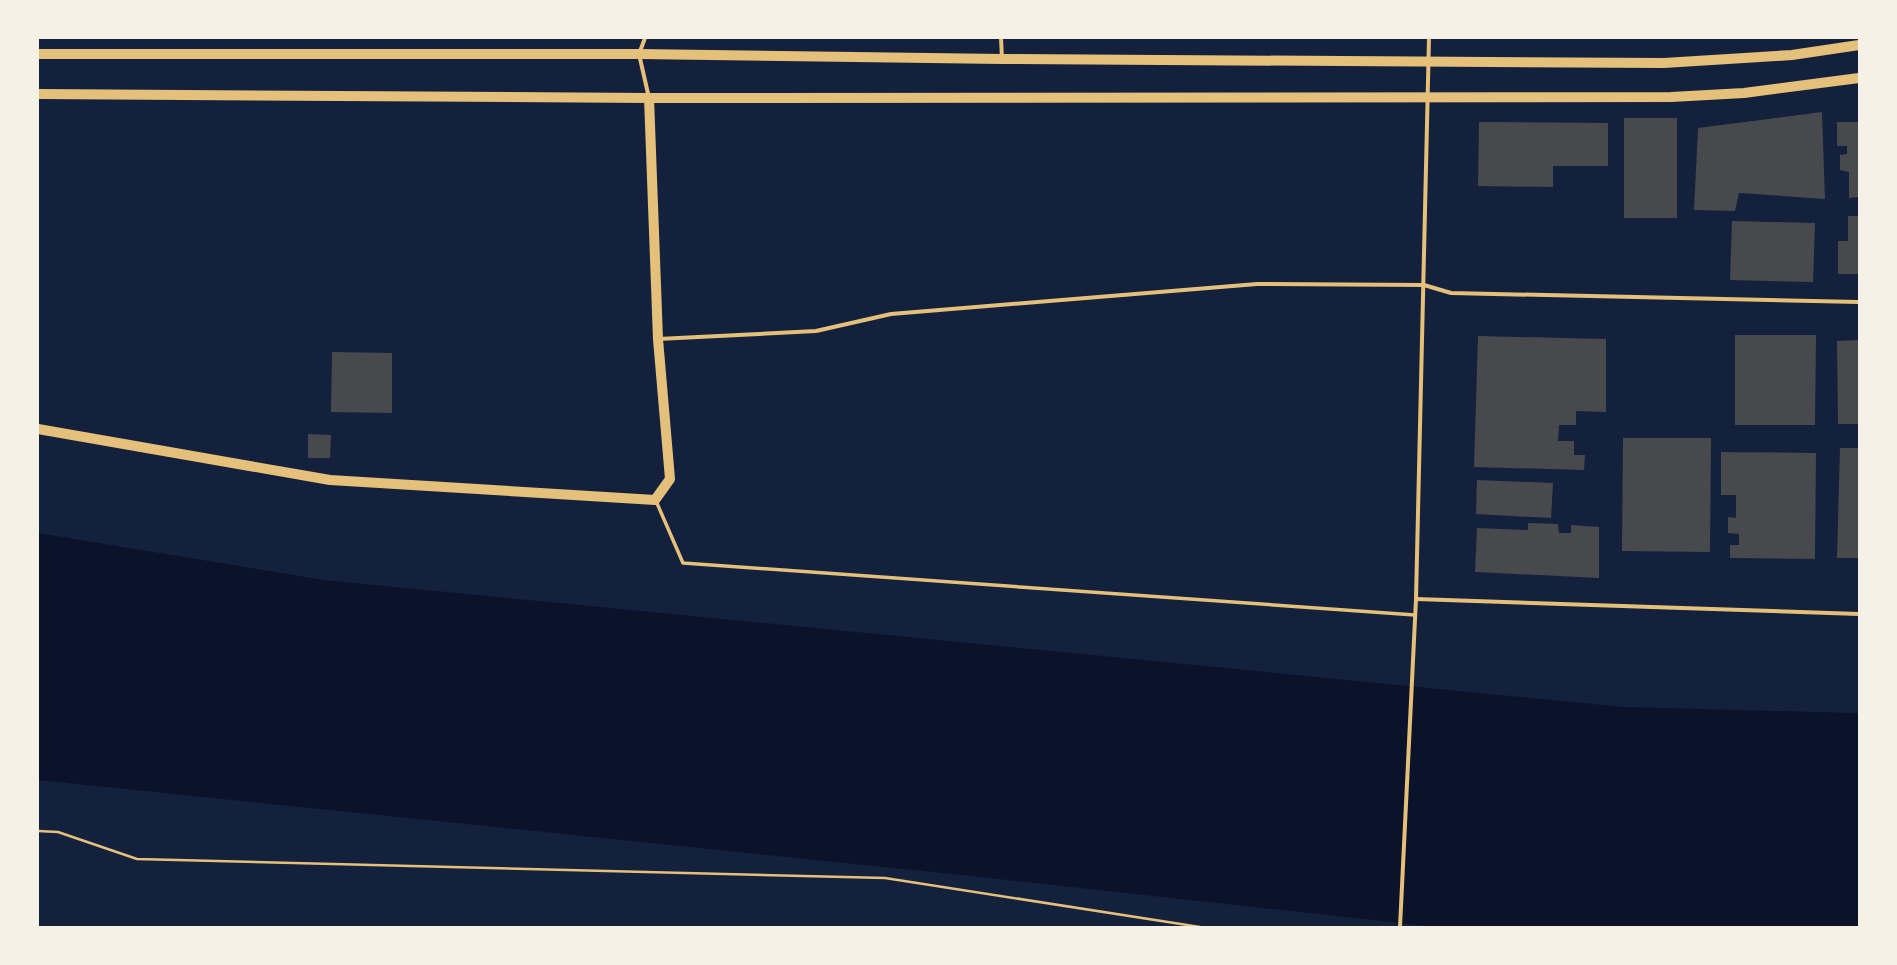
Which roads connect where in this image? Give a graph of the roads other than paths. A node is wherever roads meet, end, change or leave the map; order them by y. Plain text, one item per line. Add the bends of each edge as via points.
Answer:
1 (645, 38) edge
2 (1002, 38) edge
3 (1429, 38) edge
4 (1859, 45) edge
5 (38, 54) edge
6 (640, 54) junction
7 (1002, 59) junction
8 (1430, 60) junction
9 (1859, 78) edge
10 (38, 94) edge
11 (1429, 97) junction
12 (649, 98) junction
13 (1424, 285) junction
14 (1859, 302) edge
15 (658, 339) junction
16 (38, 429) edge
17 (655, 500) junction
18 (1416, 599) junction
19 (1859, 614) edge
20 (1416, 615) junction
21 (1400, 927) edge

1 - 6 street
2 - 7 street
3 - 8 street
4 - 8 main road via 1792,55 1664,63
5 - 6 main road
6 - 7 main road
6 - 12 street
7 - 8 main road
8 - 11 street
9 - 11 main road via 1744,93 1671,97
10 - 12 main road
11 - 12 main road
11 - 13 street
12 - 15 main road
13 - 14 street via 1451,292
13 - 15 street via 1257,284 891,314 816,331
13 - 18 street
15 - 17 main road via 670,479
16 - 17 main road via 330,480
17 - 20 street via 683,563
18 - 19 street
18 - 20 street
20 - 21 street

